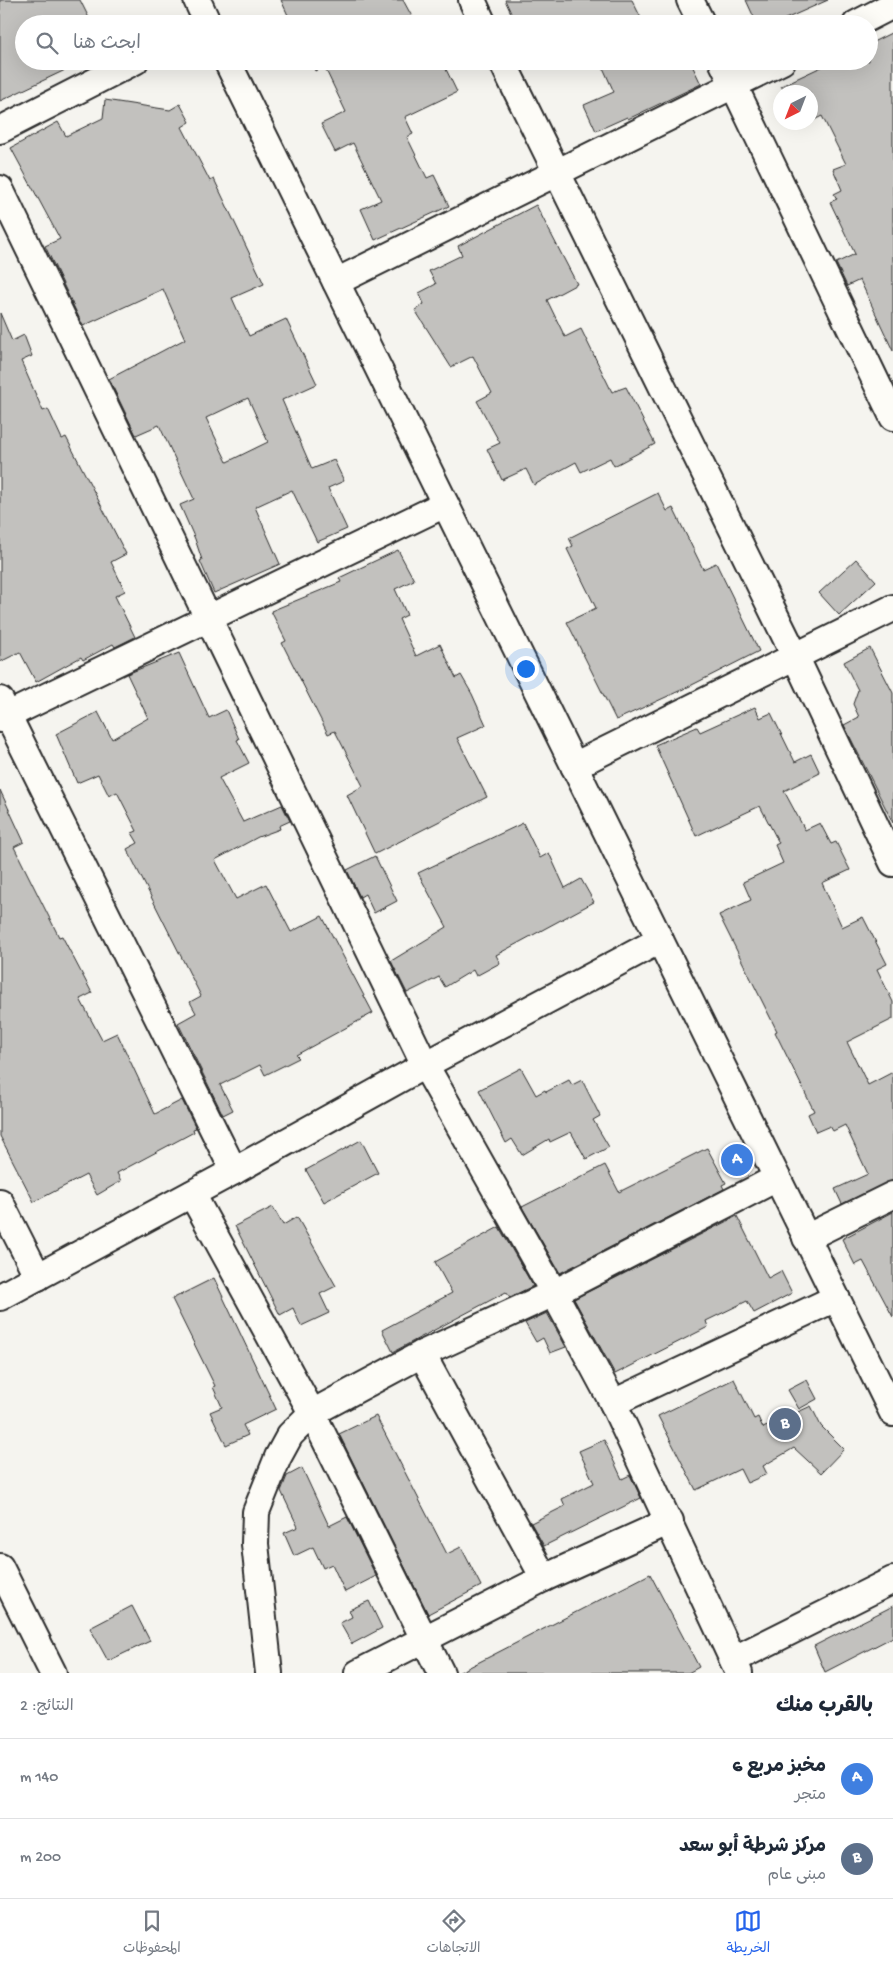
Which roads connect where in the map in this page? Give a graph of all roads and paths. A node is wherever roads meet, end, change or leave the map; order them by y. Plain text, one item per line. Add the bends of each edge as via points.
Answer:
1 (197, 0) edge
2 (472, 0) edge
3 (690, 0) edge
4 (893, 5) edge
5 (204, 15) edge
6 (479, 15) edge
7 (698, 15) edge
8 (874, 15) edge
9 (117, 70) edge
10 (231, 70) edge
11 (506, 70) edge
12 (726, 70) edge
13 (764, 70) edge
14 (734, 85) junction
15 (0, 130) edge
16 (557, 174) junction
17 (0, 189) edge
18 (336, 282) junction
19 (893, 417) edge
20 (445, 504) junction
21 (893, 608) edge
22 (208, 618) junction
23 (795, 656) junction
24 (3, 712) edge
25 (574, 766) junction
26 (893, 864) edge
27 (660, 940) junction
28 (425, 1065) junction
29 (234, 1171) junction
30 (777, 1178) junction
31 (192, 1194) junction
32 (893, 1195) edge
33 (0, 1202) edge
34 (806, 1238) junction
35 (38, 1278) junction
36 (554, 1293) junction
37 (0, 1297) edge
38 (836, 1298) junction
39 (422, 1354) junction
40 (613, 1403) junction
41 (312, 1412) junction
42 (893, 1414) edge
43 (670, 1521) junction
44 (0, 1567) edge
45 (544, 1578) junction
46 (893, 1580) edge
47 (424, 1639) junction
48 (736, 1667) edge
49 (53, 1673) edge
50 (269, 1673) edge
51 (358, 1673) edge
52 (441, 1673) edge

1 - 5 street
2 - 6 street
3 - 7 street
4 - 8 street
9 - 15 street
10 - 18 street
11 - 16 street
12 - 14 street
13 - 14 street
14 - 16 street
14 - 19 street
16 - 18 street
16 - 23 street
17 - 22 street
18 - 20 street
20 - 22 street
20 - 25 street
21 - 23 street
22 - 24 street
22 - 28 street
23 - 25 street
23 - 26 street
24 - 29 street
25 - 27 street
27 - 28 street
27 - 30 street
28 - 29 street
28 - 36 street
29 - 31 street
30 - 34 street
30 - 36 street
31 - 35 street
31 - 41 street
32 - 34 street
33 - 35 street
34 - 38 street
35 - 37 street
36 - 39 street
36 - 40 street
38 - 40 street
38 - 42 street
39 - 41 street
39 - 45 street
40 - 43 street
41 - 47 street
41 - 50 street via 290,1436 256,1512 257,1583
43 - 45 street
43 - 48 street
44 - 49 street
45 - 47 street
46 - 48 street
47 - 51 street
47 - 52 street

